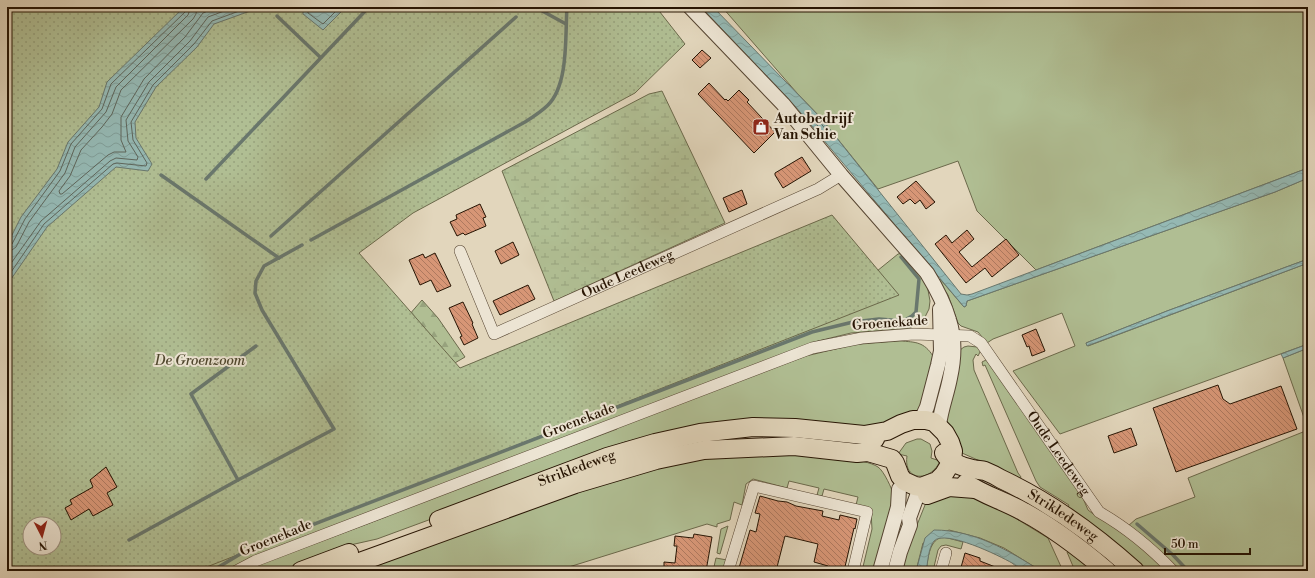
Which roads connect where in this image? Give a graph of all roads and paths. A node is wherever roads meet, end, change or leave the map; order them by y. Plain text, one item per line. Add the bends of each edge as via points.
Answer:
1 (690, 7) edge
2 (841, 175) junction
3 (460, 251) dead end
4 (946, 335) junction
5 (919, 424) junction
6 (939, 426) junction
7 (893, 435) junction
8 (952, 456) junction
9 (887, 461) junction
10 (943, 483) junction
11 (899, 489) junction
12 (921, 493) junction
13 (946, 553) dead end
14 (236, 571) edge
15 (301, 571) edge
16 (335, 571) edge
17 (728, 571) edge
18 (853, 571) edge
19 (880, 571) edge
20 (896, 571) edge
21 (941, 571) edge
22 (1107, 571) edge
23 (1135, 571) edge
24 (1173, 571) edge

1 - 2 street via 783,104
2 - 3 street, Oude Leedeweg via 818,189 494,334
2 - 4 street via 927,273 949,320
4 - 5 street via 927,407
4 - 6 street via 953,356
4 - 14 street, Groenekade via 914,334 862,338 812,348 262,558
4 - 24 street, Oude Leedeweg via 970,336 981,343 1099,512 1133,533
5 - 6 main road via 934,422
5 - 7 main road, Strikledeweg
5 - 8 main road via 935,434 945,455
6 - 8 main road via 948,437
7 - 9 main road
7 - 15 main road, Strikledeweg via 753,427 700,433 655,443 607,458
8 - 10 main road
8 - 23 main road, Strikledeweg via 973,469 983,470 1021,488 1086,530
9 - 11 main road via 891,478
9 - 12 main road via 892,459 904,481
9 - 16 main road, Strikledeweg via 867,459 857,453 794,446 704,450 656,460 574,484
10 - 12 main road
10 - 22 main road, Strikledeweg via 975,489 1024,512 1078,547
11 - 12 main road via 910,494
11 - 19 street via 898,507
12 - 20 street via 909,518 910,526
13 - 21 street
17 - 18 street via 754,486 867,512

